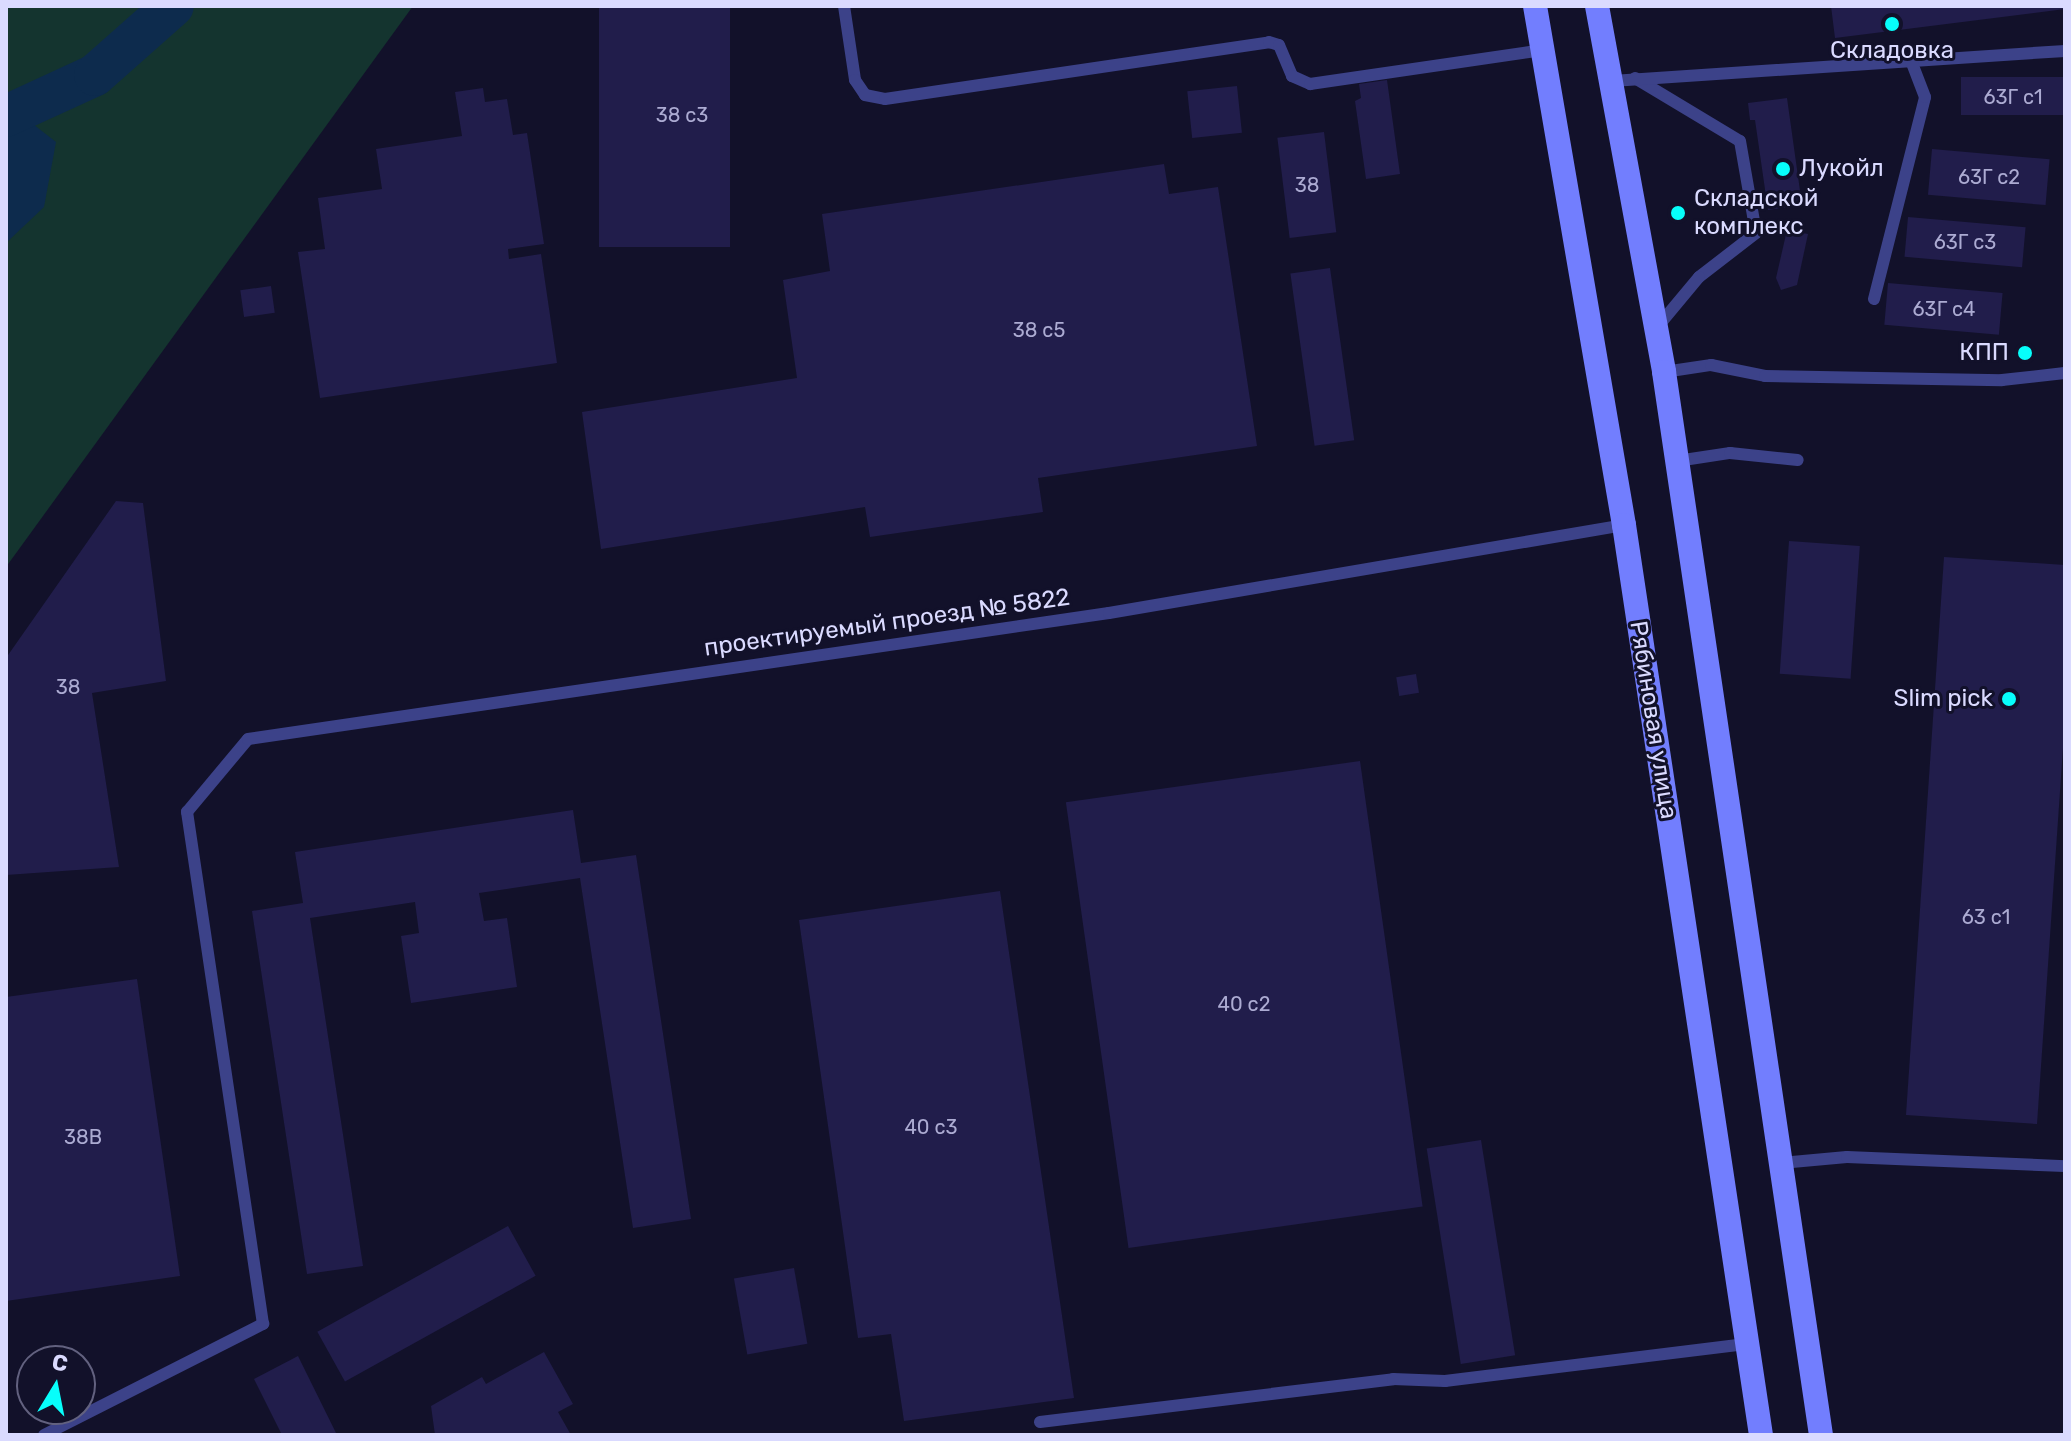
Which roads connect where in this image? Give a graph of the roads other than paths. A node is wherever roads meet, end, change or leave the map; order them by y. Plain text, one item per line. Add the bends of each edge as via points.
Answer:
1 (844, 6) edge
2 (1597, 6) edge
3 (1535, 9) edge
4 (1542, 50) junction
5 (2065, 51) edge
6 (1911, 61) junction
7 (1624, 80) junction
8 (1874, 299) dead end
9 (1657, 328) junction
10 (1664, 372) junction
11 (2065, 373) edge
12 (1798, 460) dead end
13 (1677, 461) junction
14 (1624, 525) junction
15 (1781, 1163) junction
16 (2065, 1166) edge
17 (1748, 1344) junction
18 (1040, 1422) dead end
19 (44, 1435) edge
20 (1761, 1435) edge
21 (1821, 1435) edge

1 - 4 lane via 855,80 865,95 885,99 1269,42 1279,45 1292,76 1310,84
2 - 7 main road
3 - 4 main road, Рябиновая улица
4 - 14 main road, Рябиновая улица
5 - 6 lane
6 - 7 lane
6 - 8 lane via 1925,97
7 - 9 main road
7 - 9 lane via 1740,141 1756,233 1699,277
9 - 10 main road
10 - 11 lane via 1711,365 1765,376 2002,380
10 - 13 main road
12 - 13 lane via 1730,453
13 - 15 main road
14 - 17 main road, Рябиновая улица
14 - 19 lane, проектируемый проезд № 5822 via 1109,613 248,739 187,812 263,1324
15 - 16 lane via 1847,1157
15 - 21 main road
17 - 18 lane
17 - 20 main road, Рябиновая улица

